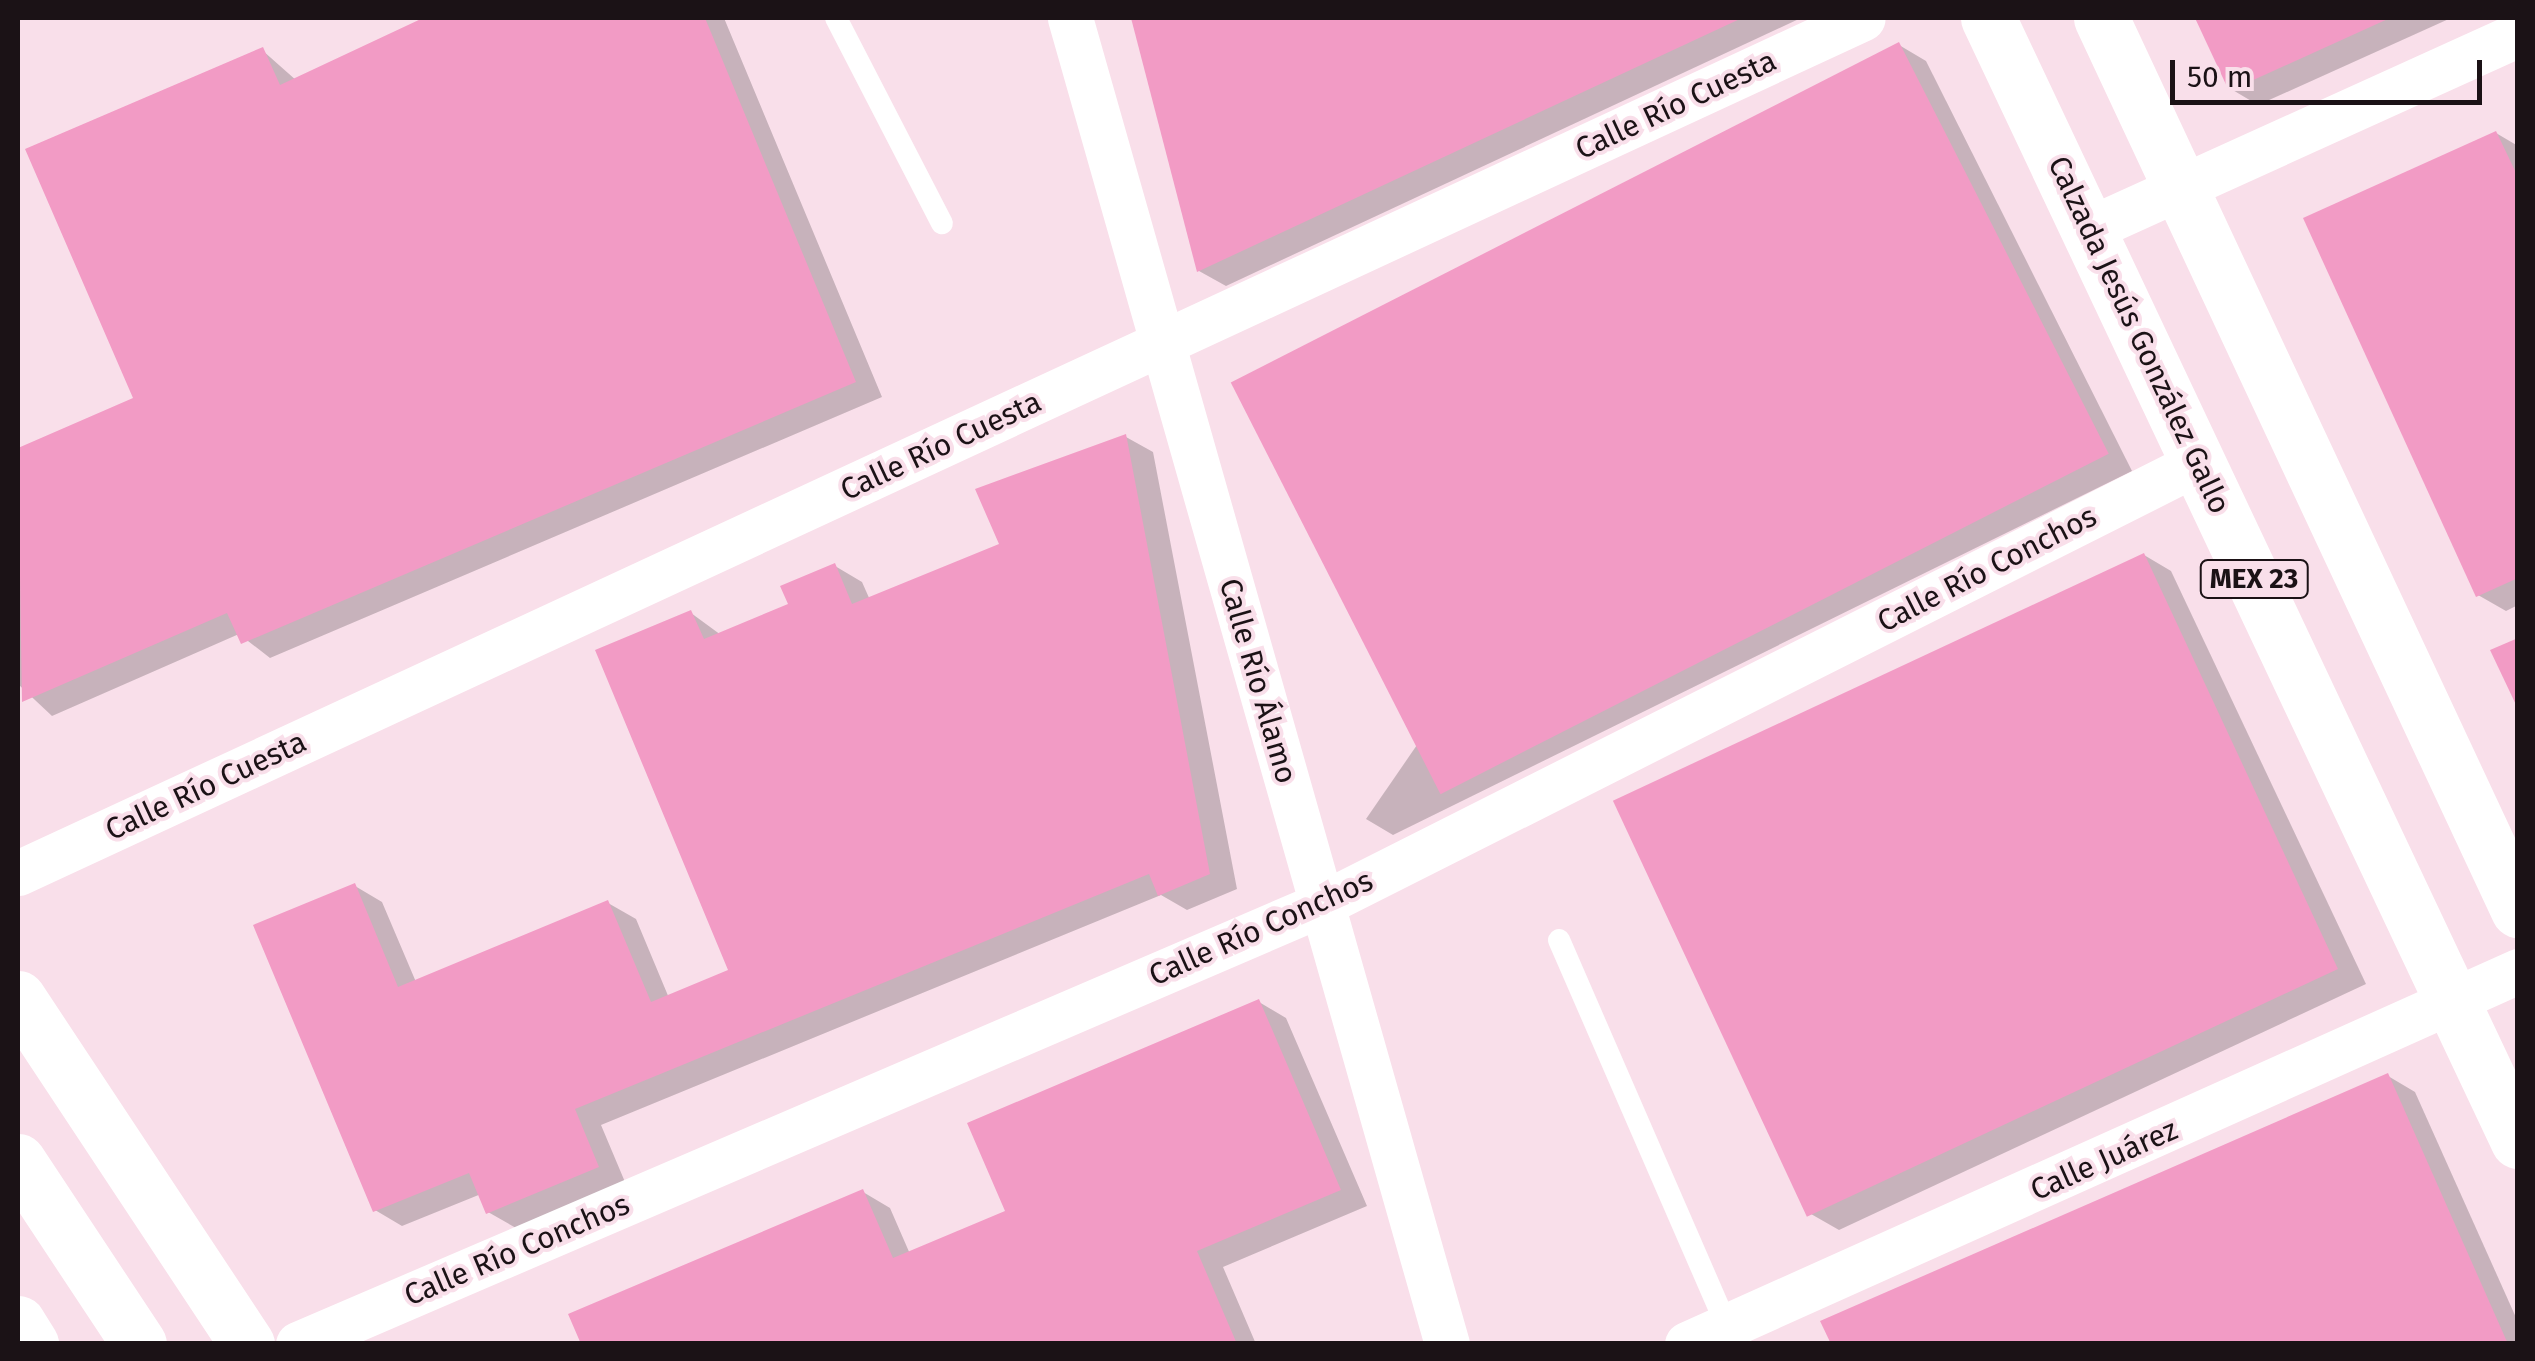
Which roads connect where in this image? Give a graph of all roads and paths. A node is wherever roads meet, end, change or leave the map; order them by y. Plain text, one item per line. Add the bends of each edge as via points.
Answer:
1 (836, 18) edge
2 (1070, 18) edge
3 (1864, 18) edge
4 (1988, 18) edge
5 (2101, 18) edge
6 (2518, 34) edge
7 (2182, 191) junction
8 (942, 223) dead end
9 (2088, 229) junction
10 (1163, 344) junction
11 (2199, 462) junction
12 (18, 873) edge
13 (1322, 904) junction
14 (2518, 910) edge
15 (1559, 940) dead end
16 (2518, 971) edge
17 (18, 998) edge
18 (2455, 1006) junction
19 (2518, 1141) edge
20 (18, 1161) edge
21 (18, 1323) edge
22 (1707, 1335) edge
23 (31, 1344) edge
24 (139, 1344) edge
25 (247, 1344) edge
26 (298, 1344) edge
27 (1447, 1344) edge

1 - 8 lane
2 - 10 street, Calle Río Álamo
3 - 10 street, Calle Río Cuesta
4 - 9 main road, Calzada Jesús González Gallo / MEX 23
5 - 7 main road, MEX 23
6 - 7 street
7 - 9 street
7 - 14 main road, MEX 23
9 - 11 main road, Calzada Jesús González Gallo / MEX 23
10 - 12 street, Calle Río Cuesta
10 - 13 street, Calle Río Álamo
11 - 13 street, Calle Río Conchos
11 - 18 main road, Calzada Jesús González Gallo / MEX 23
13 - 26 street, Calle Río Conchos
13 - 27 street, Calle Río Álamo
15 - 22 lane
16 - 18 street, Calle Juárez
17 - 25 main road
18 - 19 main road, Calzada Jesús González Gallo / MEX 23
18 - 22 street, Calle Juárez
20 - 24 main road
21 - 23 main road

